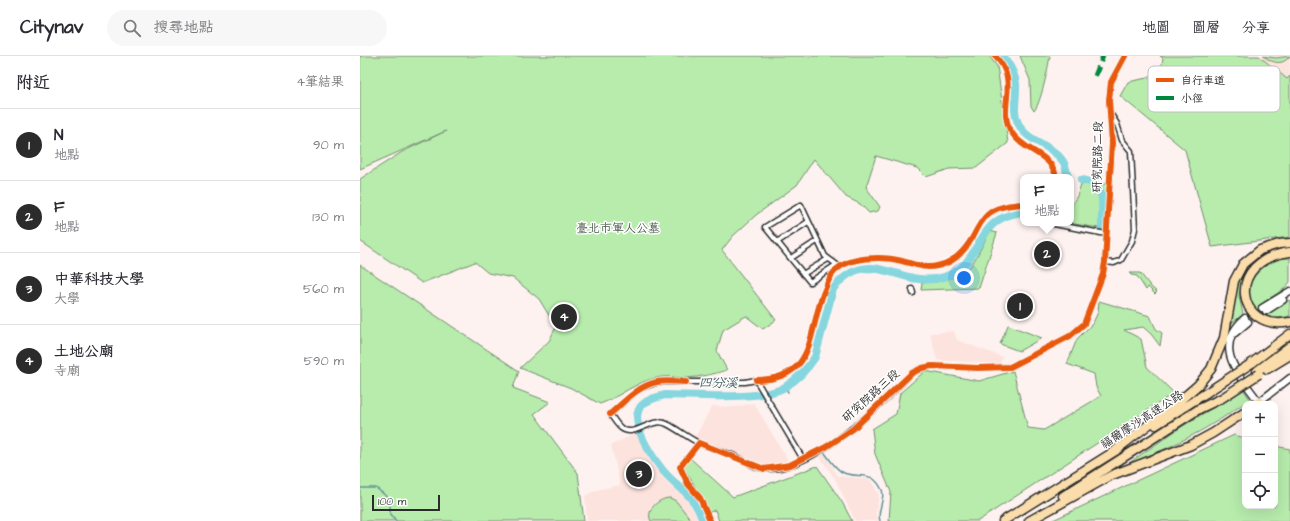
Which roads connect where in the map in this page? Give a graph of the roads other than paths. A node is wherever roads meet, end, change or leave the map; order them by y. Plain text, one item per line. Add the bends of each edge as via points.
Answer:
1 (1125, 56) edge
2 (1110, 113) junction
3 (808, 222) junction
4 (1065, 226) edge
5 (1106, 234) junction
6 (817, 241) junction
7 (777, 242) junction
8 (1290, 243) edge
9 (1290, 252) edge
10 (791, 258) junction
11 (828, 259) junction
12 (1105, 262) junction
13 (804, 274) junction
14 (1290, 292) edge
15 (1264, 310) tunnel mouth
16 (1247, 320) tunnel mouth
17 (1290, 322) edge
18 (1290, 334) edge
19 (1290, 346) edge
20 (1290, 355) edge
21 (1258, 372) junction
22 (1290, 378) edge
23 (1256, 401) edge
24 (1260, 401) edge
25 (1242, 414) edge
26 (699, 443) junction
27 (1116, 450) junction
28 (803, 459) junction
29 (710, 521) edge
30 (1003, 521) edge
31 (1023, 521) edge
32 (1028, 521) edge

1 - 2 street, 研究院路二段 via 1111,82
2 - 5 street, 研究院路二段 via 1112,143
2 - 12 street, 研究院路二段 via 1122,140 1131,151 1135,229 1132,241 1121,260 1114,263
3 - 6 street
3 - 7 street
3 - 7 street via 801,204 765,227
4 - 5 street
5 - 12 street, 研究院路二段
6 - 10 street
6 - 11 street
7 - 10 street
8 - 27 highway via 1260,250 1243,264 1234,281 1224,338 1217,358 1206,376
9 - 17 highway via 1268,257 1255,265 1244,290 1248,305 1260,318 1273,323
10 - 13 street
11 - 13 street
11 - 13 street via 838,266 810,282
12 - 28 street, 研究院路三段 via 1084,324 1070,336 1004,368 943,365 922,368 912,373 853,429
14 - 15 main road
16 - 23 main road via 1234,330 1229,354 1230,361
18 - 27 highway, 福爾摩沙高速公路, bridge via 1252,363
19 - 21 highway
20 - 21 highway
21 - 31 highway, 福爾摩沙高速公路, bridge via 1222,398 1199,409
22 - 24 main road
25 - 32 highway via 1191,445 1112,475
26 - 28 street, 研究院路三段 via 764,469 776,468
26 - 28 street, 研究院路三段 via 661,422 627,431 620,428 610,414 640,389 659,382 756,380
26 - 29 street via 680,468 688,484 700,498
27 - 30 highway, 福爾摩沙高速公路

